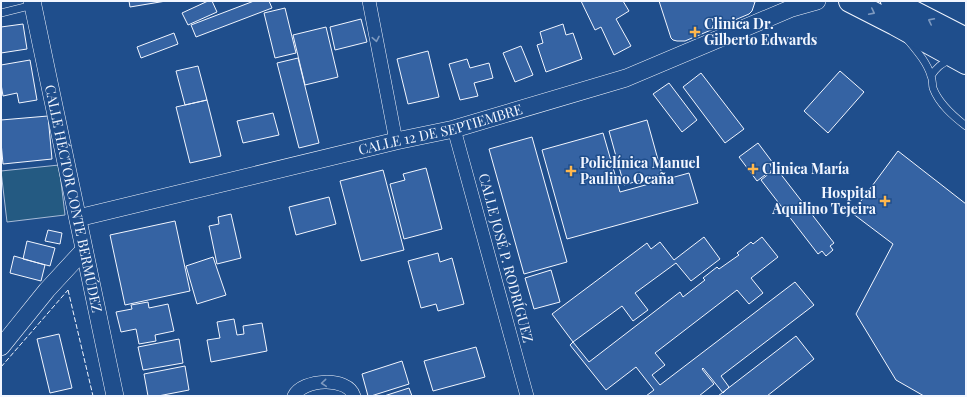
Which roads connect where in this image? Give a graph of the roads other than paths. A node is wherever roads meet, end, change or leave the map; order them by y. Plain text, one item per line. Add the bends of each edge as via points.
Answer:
1 (369, 1) edge
2 (817, 1) edge
3 (850, 1) edge
4 (892, 1) edge
5 (32, 3) edge
6 (794, 5) edge
7 (1, 13) edge
8 (895, 24) junction
9 (966, 39) edge
10 (962, 59) edge
11 (932, 76) junction
12 (966, 126) edge
13 (454, 129) junction
14 (396, 141) junction
15 (78, 218) junction
16 (84, 250) junction
17 (1, 347) edge
18 (116, 396) edge
19 (294, 396) edge
20 (354, 396) edge
21 (527, 396) edge

1 -> 14 street
2 - 6 street, CALLE 12 DE SEPTIEMBRE
3 -> 8 highway
9 -> 4 highway
5 - 7 lane
5 - 15 street, CALLE HÉCTOR CONTE BERMÚDEZ
6 - 13 street, CALLE 12 DE SEPTIEMBRE via 626,78
8 - 10 highway
8 - 11 lane via 924,61
10 - 11 lane via 944,62 936,68
11 - 12 lane via 933,88 940,102
13 - 14 street, CALLE 12 DE SEPTIEMBRE
13 - 21 street, CALLE JOSÉ P. RODRÍGUEZ
14 - 15 street, CALLE 12 DE SEPTIEMBRE
15 - 16 street, CALLE HÉCTOR CONTE BERMÚDEZ
16 - 17 street via 47,290
16 - 18 street, CALLE HÉCTOR CONTE BERMÚDEZ
20 -> 19 street via 348,388 331,382 303,387

